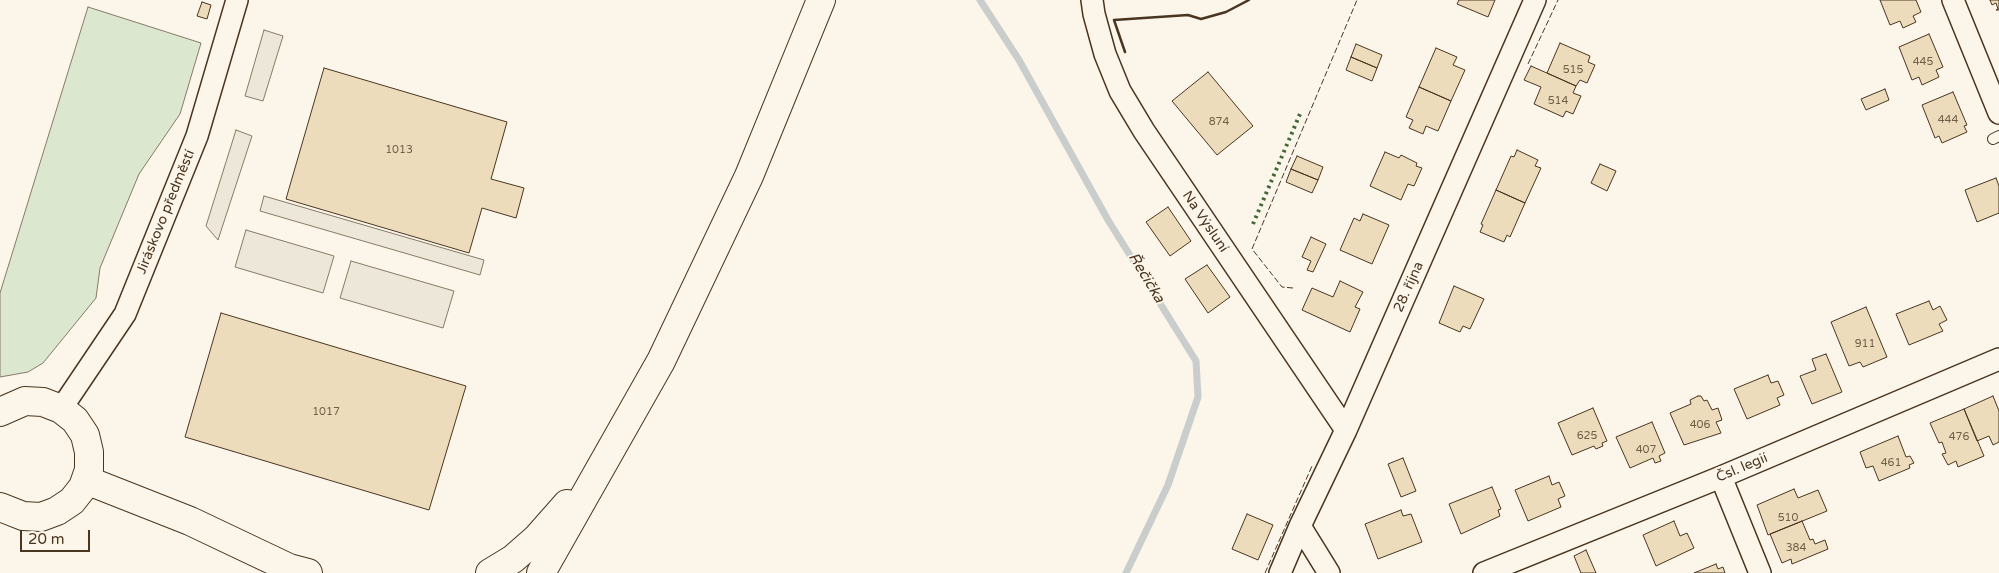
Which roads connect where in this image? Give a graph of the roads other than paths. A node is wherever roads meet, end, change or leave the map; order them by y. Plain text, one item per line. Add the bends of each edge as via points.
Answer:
1 (238, 0) edge
2 (821, 0) edge
3 (1535, 0) edge
4 (1953, 0) edge
5 (1098, 8) edge
6 (1999, 112) edge
7 (1999, 359) edge
8 (61, 409) junction
9 (0, 412) edge
10 (1346, 430) junction
11 (616, 443) junction
12 (1721, 477) junction
13 (86, 480) junction
14 (0, 507) edge
15 (1300, 526) junction
16 (297, 571) edge
17 (490, 573) edge
18 (541, 573) edge
19 (1280, 573) edge
20 (1329, 573) edge
21 (1484, 573) edge
22 (1760, 573) edge

1 - 8 street, Jiráskovo předměstí via 198,136 125,314
2 - 11 main road via 750,176 661,361
3 - 10 street, 28. října
4 - 6 street
5 - 10 street, Na Výsluní via 1105,54 1120,91
7 - 12 street, Čsl. legií
8 - 9 main road via 43,402 25,402
8 - 13 main road via 75,420 85,435 89,452
10 - 15 street, 28. října
11 - 17 main road via 538,538 514,559
11 - 18 main road
12 - 21 street, Čsl. legií
12 - 22 street
13 - 14 main road via 72,501 40,517 23,516
13 - 16 main road via 190,522
15 - 19 street, 28. října
15 - 20 street

